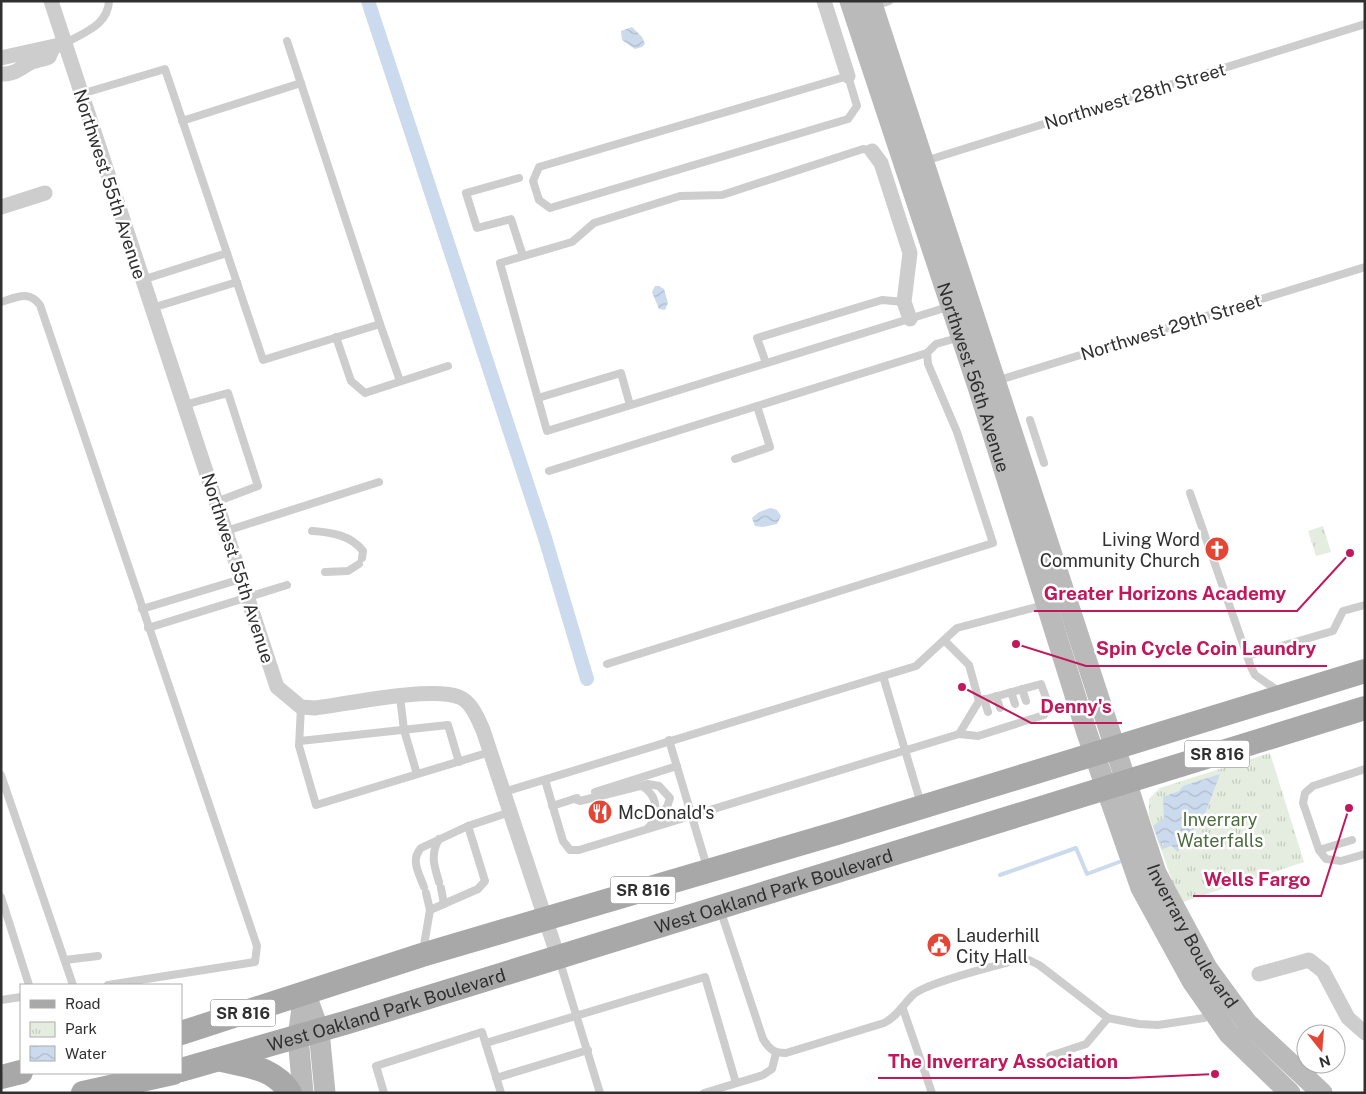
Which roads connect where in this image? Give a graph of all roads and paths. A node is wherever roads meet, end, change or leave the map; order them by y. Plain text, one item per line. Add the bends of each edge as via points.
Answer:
1 (50, 1) edge
2 (109, 1) edge
3 (824, 1) edge
4 (868, 5) edge
5 (1365, 24) edge
6 (287, 41) dead end
7 (58, 46) junction
8 (1, 58) edge
9 (1, 74) edge
10 (848, 76) junction
11 (301, 83) junction
12 (81, 94) junction
13 (182, 121) junction
14 (872, 151) joint
15 (915, 164) junction
16 (519, 178) dead end
17 (45, 193) dead end
18 (1, 208) edge
19 (227, 253) junction
20 (524, 256) junction
21 (1365, 266) edge
22 (142, 280) junction
23 (237, 282) junction
24 (1, 302) edge
25 (904, 302) junction
26 (961, 303) junction
27 (152, 308) junction
28 (910, 319) junction
29 (380, 324) junction
30 (971, 334) junction
31 (336, 337) junction
32 (927, 353) junction
33 (766, 363) junction
34 (448, 366) dead end
35 (400, 382) junction
36 (987, 384) junction
37 (538, 398) junction
38 (184, 405) junction
39 (630, 405) junction
40 (757, 406) junction
41 (1030, 420) dead end
42 (1018, 448) junction
43 (735, 459) dead end
44 (1044, 463) dead end
45 (549, 471) dead end
46 (379, 482) dead end
47 (1190, 493) dead end
48 (216, 502) junction
49 (226, 531) junction
50 (312, 531) dead end
51 (324, 572) dead end
52 (241, 580) junction
53 (287, 585) dead end
54 (247, 597) junction
55 (1046, 604) junction
56 (1365, 605) edge
57 (142, 609) junction
58 (148, 628) junction
59 (944, 640) junction
60 (1248, 656) junction
61 (608, 664) dead end
62 (1365, 671) edge
63 (883, 676) junction
64 (1022, 689) junction
65 (1011, 692) junction
66 (1286, 695) junction
67 (996, 696) junction
68 (400, 697) junction
69 (982, 700) junction
70 (1026, 701) dead end
71 (1015, 704) dead end
72 (301, 707) junction
73 (1000, 708) dead end
74 (1365, 708) edge
75 (988, 712) dead end
76 (404, 730) junction
77 (959, 734) junction
78 (669, 740) junction
79 (300, 741) junction
80 (1104, 751) junction
81 (490, 752) junction
82 (905, 752) junction
83 (459, 762) junction
84 (676, 766) junction
85 (1365, 769) edge
86 (417, 774) junction
87 (1, 775) edge
88 (545, 780) junction
89 (1115, 785) junction
90 (642, 786) junction
91 (504, 792) junction
92 (574, 799) junction
93 (552, 806) junction
94 (921, 806) junction
95 (510, 812) junction
96 (692, 816) junction
97 (656, 820) junction
98 (468, 826) junction
99 (647, 830) junction
100 (439, 839) junction
101 (1352, 840) dead end
102 (1319, 850) junction
103 (1365, 854) edge
104 (708, 872) junction
105 (1, 897) edge
106 (444, 904) junction
107 (719, 907) junction
108 (430, 910) junction
109 (545, 919) junction
110 (98, 956) dead end
111 (422, 956) junction
112 (558, 957) junction
113 (65, 960) junction
114 (1259, 974) dead end
115 (29, 984) edge
116 (74, 984) edge
117 (114, 984) edge
118 (304, 992) junction
119 (20, 997) edge
120 (1, 1000) edge
121 (903, 1008) junction
122 (1214, 1010) junction
123 (577, 1016) junction
124 (1108, 1018) junction
125 (1247, 1023) junction
126 (182, 1033) edge
127 (1365, 1033) edge
128 (308, 1034) junction
129 (486, 1043) junction
130 (588, 1050) junction
131 (776, 1053) junction
132 (1050, 1056) dead end
133 (221, 1060) junction
134 (182, 1070) edge
135 (20, 1072) edge
136 (168, 1074) edge
137 (1, 1076) edge
138 (496, 1078) junction
139 (736, 1083) junction
140 (499, 1092) edge
141 (83, 1093) edge
142 (290, 1093) edge
143 (303, 1093) edge
144 (325, 1093) edge
145 (384, 1093) edge
146 (600, 1093) edge
147 (704, 1093) edge
148 (932, 1093) edge
149 (1290, 1093) edge
150 (1322, 1093) edge

1 - 7 street, Northwest 55th Avenue
2 - 7 lane via 107,13 96,27
3 - 10 street
4 - 15 street, Northwest 56th Avenue
5 - 15 lane, Northwest 28th Street
6 - 11 lane
7 - 8 street
7 - 9 street via 49,57 20,71
7 - 12 street, Northwest 55th Avenue
10 - 10 lane via 857,106 848,119 550,208 539,200 533,181 539,167
11 - 13 lane
11 - 29 lane
12 - 13 lane via 165,69
12 - 22 street, Northwest 55th Avenue
13 - 19 lane
14 - 20 lane via 863,149 722,195 680,196 594,223 572,242
14 - 25 street via 881,163 910,253
15 - 26 street, Northwest 56th Avenue
16 - 20 lane via 466,193 477,228 511,219
17 - 18 street
19 - 22 lane
19 - 23 lane
20 - 37 lane via 500,263
21 - 36 lane, Northwest 29th Street
22 - 27 street, Northwest 55th Avenue
23 - 27 lane
23 - 31 lane via 263,360
24 - 57 lane via 26,295 35,298 40,305
25 - 28 street
25 - 33 lane via 882,300 757,338
26 - 28 lane
26 - 30 street, Northwest 56th Avenue
27 - 38 street, Northwest 55th Avenue
28 - 33 lane
29 - 31 lane
29 - 35 lane
30 - 32 lane via 936,344
30 - 36 street, Northwest 56th Avenue
31 - 35 lane via 351,382 365,393
32 - 40 lane
32 - 61 lane via 928,364 957,432 993,543
33 - 39 lane
34 - 35 lane
36 - 42 street, Northwest 56th Avenue
37 - 39 lane via 621,373
37 - 39 lane via 547,431
38 - 48 street, Northwest 55th Avenue
38 - 48 lane via 228,393 231,402 258,486
40 - 43 lane via 770,448
40 - 45 lane
41 - 42 lane
42 - 44 lane
42 - 55 street, Northwest 56th Avenue
42 - 80 street, Northwest 56th Avenue
46 - 49 lane
47 - 60 lane
48 - 49 street, Northwest 55th Avenue
49 - 52 street, Northwest 55th Avenue
50 - 51 lane via 346,538 363,551 360,561 348,571
52 - 54 street, Northwest 55th Avenue
52 - 57 lane
53 - 54 lane
54 - 58 lane
54 - 72 street, Northwest 55th Avenue via 277,687
55 - 59 lane via 956,628
55 - 80 street, Northwest 56th Avenue
56 - 60 lane via 1344,612 1333,631
57 - 58 lane
58 - 117 lane via 257,946 255,962
59 - 63 lane via 916,666
59 - 69 lane via 969,665
60 - 66 lane via 1255,676
62 - 66 main road, West Oakland Park Boulevard / SR 816
63 - 78 lane
63 - 82 lane
64 - 65 lane
64 - 70 lane
64 - 77 lane via 1041,684 1049,706 1044,715 993,727 978,736
65 - 67 lane
65 - 71 lane
66 - 80 main road, West Oakland Park Boulevard / SR 816
67 - 69 lane
67 - 73 lane
68 - 72 street
68 - 76 lane
68 - 81 street via 432,692 460,697 478,716
69 - 75 lane
69 - 77 lane
72 - 79 lane
74 - 89 main road, West Oakland Park Boulevard / SR 816
76 - 79 lane
76 - 83 lane via 448,725
76 - 86 lane
77 - 82 lane
78 - 84 lane
78 - 88 lane
79 - 86 lane via 316,804
80 - 89 street, Inverrary Boulevard
80 - 94 main road, West Oakland Park Boulevard / SR 816
81 - 83 lane
81 - 91 street
82 - 94 lane
82 - 96 lane
83 - 86 lane
84 - 92 lane
84 - 96 lane
85 - 102 lane via 1313,786 1305,793 1303,802
87 - 113 lane
88 - 91 lane
88 - 93 lane
89 - 107 main road, West Oakland Park Boulevard / SR 816
89 - 122 street, Inverrary Boulevard via 1141,888 1192,981
89 - 125 street, Inverrary Boulevard via 1156,873 1207,968
90 - 92 lane via 580,801
90 - 97 lane via 653,795
90 - 97 lane via 660,786 670,798
91 - 95 street
92 - 93 lane
93 - 99 lane via 562,841 570,850
94 - 104 main road, West Oakland Park Boulevard / SR 816
95 - 98 lane
95 - 109 street
96 - 99 lane
96 - 104 lane
97 - 99 lane
98 - 100 lane
98 - 106 lane via 485,881 478,889
100 - 106 lane via 432,860
100 - 108 lane via 421,848 415,860
101 - 102 lane
102 - 103 lane via 1326,860 1341,861
104 - 109 main road, West Oakland Park Boulevard / SR 816
105 - 115 lane
106 - 108 lane
107 - 112 main road, West Oakland Park Boulevard / SR 816
107 - 131 lane via 763,1039 769,1050
108 - 111 lane
109 - 111 main road, West Oakland Park Boulevard / SR 816
109 - 112 street
110 - 113 lane
111 - 118 main road, West Oakland Park Boulevard / SR 816
112 - 123 lane
112 - 128 main road, West Oakland Park Boulevard / SR 816
113 - 116 lane
114 - 127 street via 1309,960 1323,971 1348,1018
118 - 126 main road, West Oakland Park Boulevard / SR 816
118 - 128 street
119 - 120 lane
121 - 124 lane via 914,994 928,987 1017,960 1029,960
121 - 131 lane via 884,1023 786,1053
121 - 148 lane
122 - 124 lane via 1204,1018 1158,1025
122 - 125 street via 1220,1008
122 - 149 street, Inverrary Boulevard via 1229,1034
123 - 129 lane
123 - 130 lane
123 - 139 lane via 706,977
124 - 132 lane via 1086,1044
125 - 150 street, Inverrary Boulevard
128 - 133 main road, West Oakland Park Boulevard / SR 816
128 - 143 street
128 - 144 street
129 - 138 lane
129 - 145 lane via 482,1032 376,1066
130 - 138 lane
130 - 146 lane
131 - 139 lane via 772,1070
133 - 134 main road, West Oakland Park Boulevard / SR 816
133 - 142 main road via 267,1071
135 - 137 main road
136 - 141 main road
138 - 140 lane
139 - 147 lane

